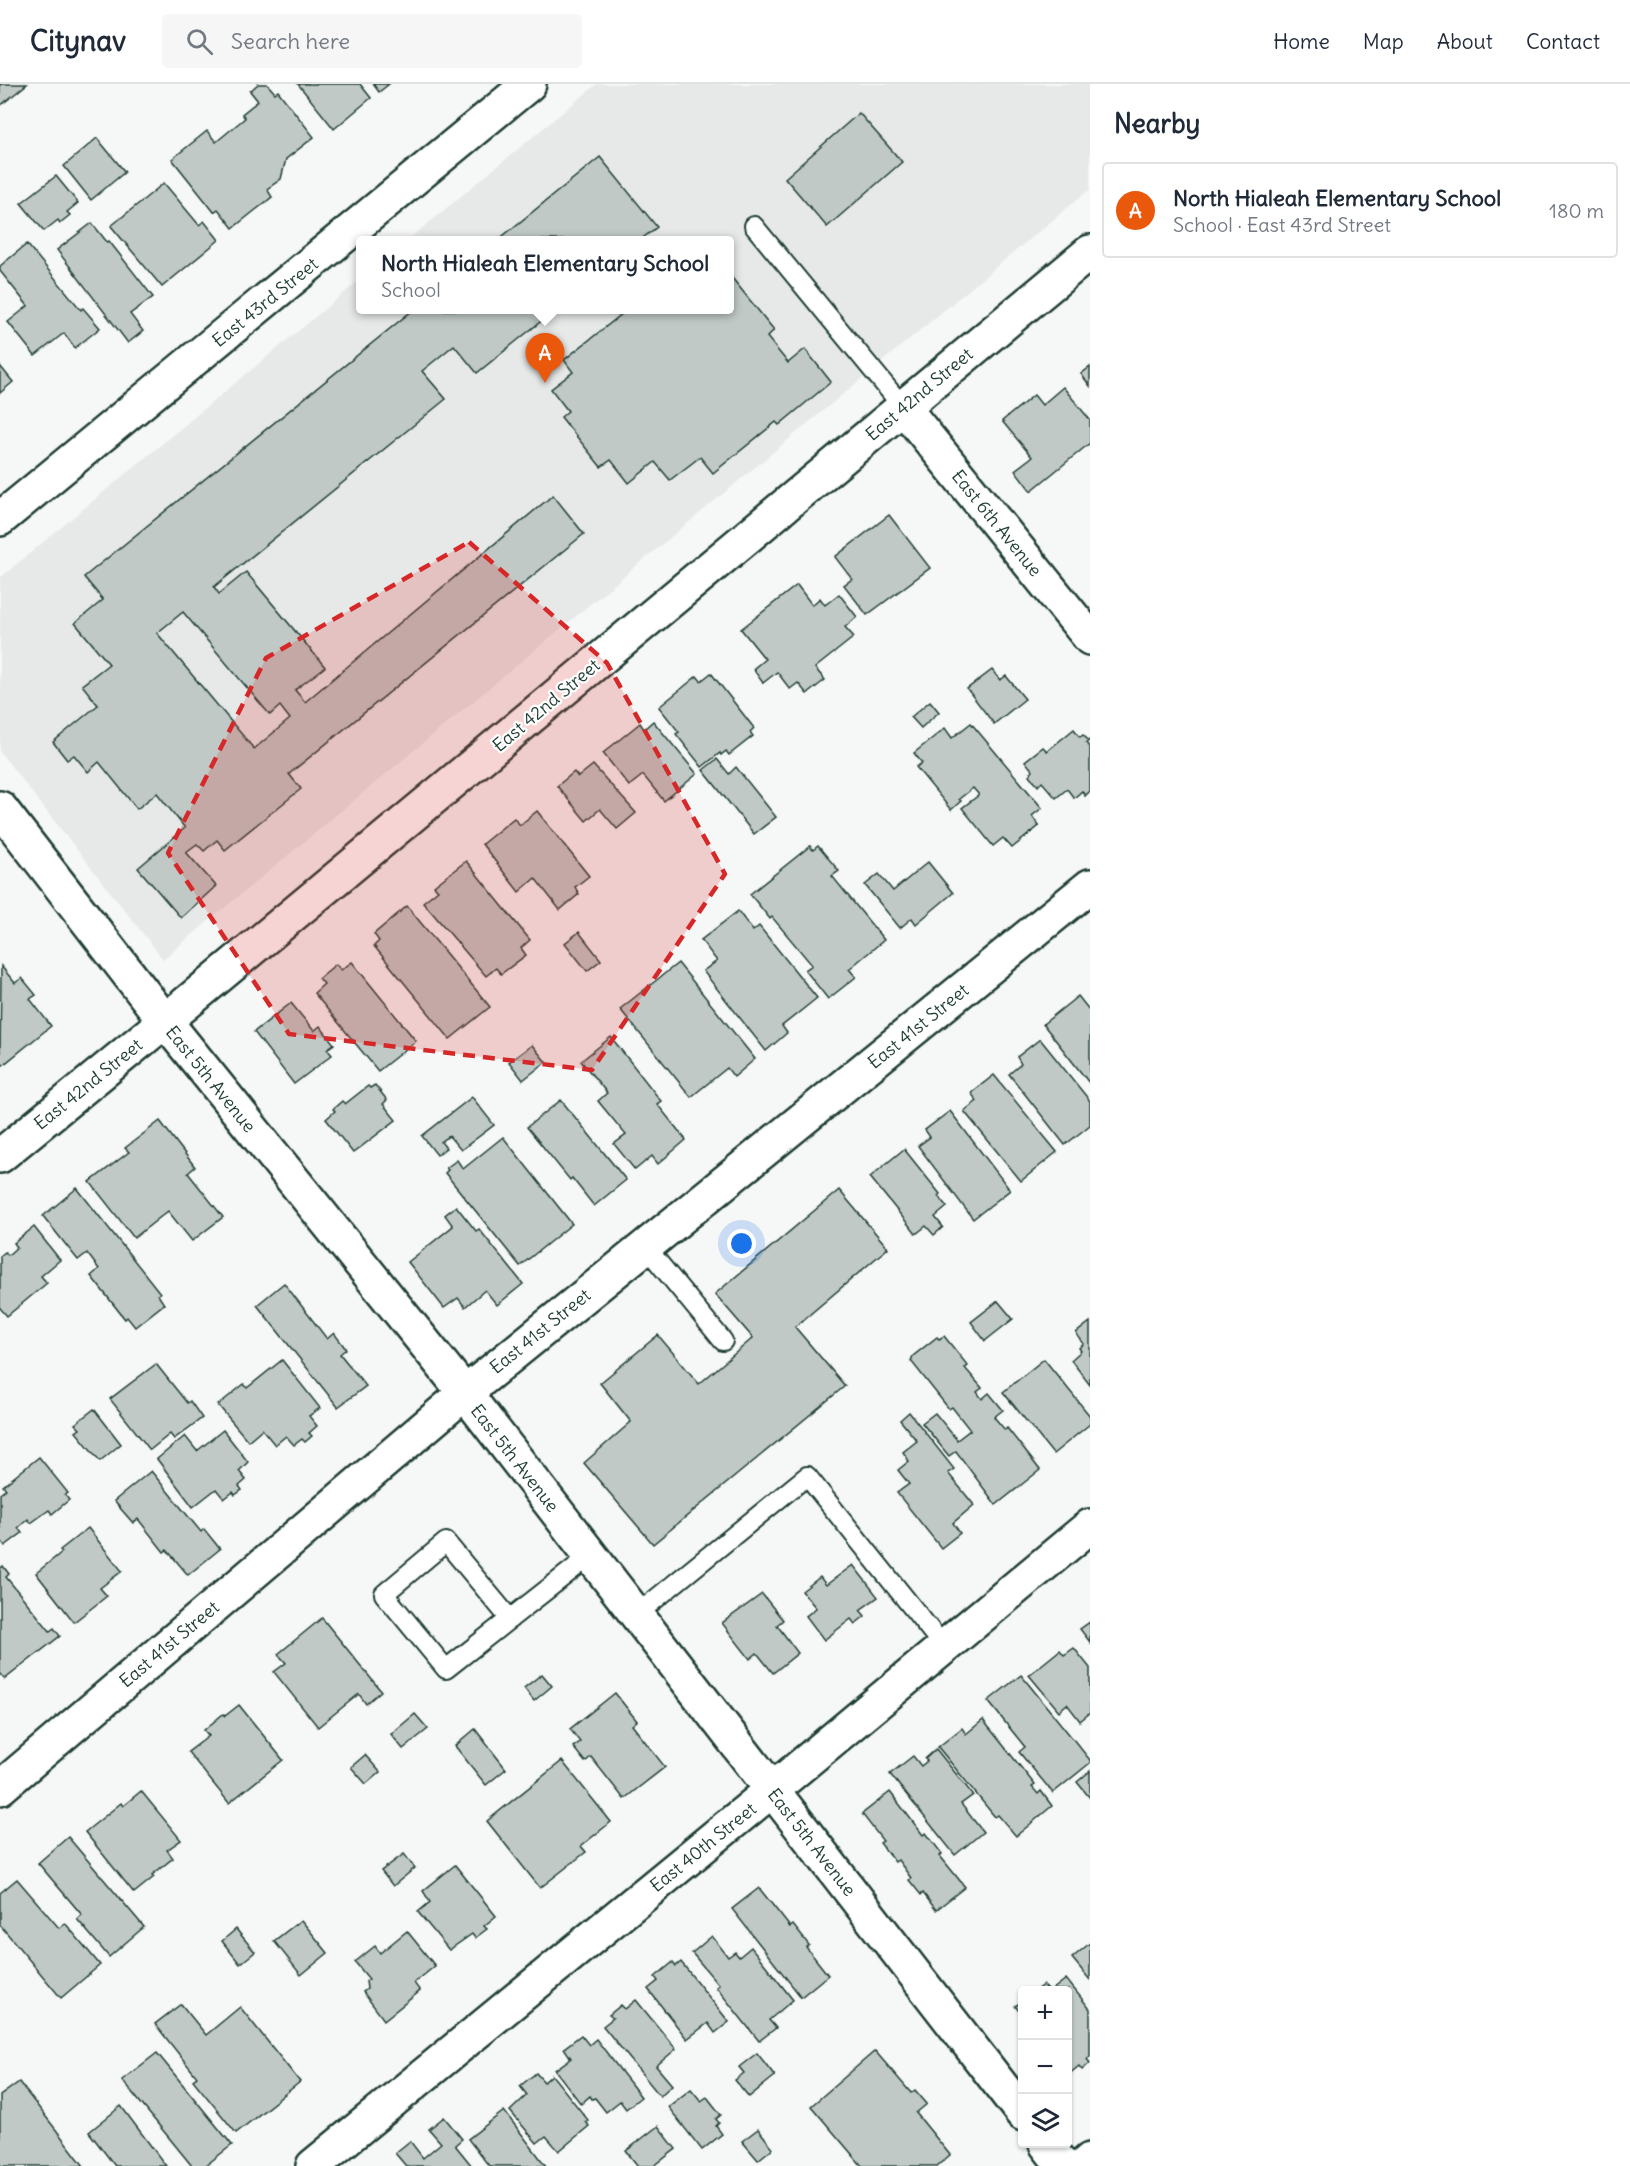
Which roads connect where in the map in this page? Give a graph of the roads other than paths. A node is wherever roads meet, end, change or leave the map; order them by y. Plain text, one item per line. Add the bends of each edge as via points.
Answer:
1 (529, 84) edge
2 (754, 226) dead end
3 (1090, 252) edge
4 (903, 407) junction
5 (0, 519) edge
6 (1090, 638) edge
7 (0, 808) edge
8 (1090, 886) edge
9 (165, 1021) junction
10 (0, 1156) edge
11 (645, 1246) junction
12 (723, 1341) dead end
13 (465, 1393) junction
14 (1090, 1526) edge
15 (591, 1555) junction
16 (636, 1615) junction
17 (510, 1619) junction
18 (944, 1647) junction
19 (0, 1788) edge
20 (772, 1791) junction
21 (1018, 2108) edge
22 (1049, 2148) edge
23 (1090, 2160) edge
24 (313, 2166) edge
25 (1063, 2166) edge
26 (1083, 2166) edge

1 - 5 street, East 43rd Street
2 - 4 lane
3 - 4 street, East 42nd Street
4 - 6 street, East 6th Avenue
4 - 9 street, East 42nd Street
7 - 9 street, East 5th Avenue
8 - 11 street, East 41st Street
9 - 10 street, East 42nd Street
9 - 13 street, East 5th Avenue
11 - 12 lane
11 - 13 street, East 41st Street
13 - 15 street, East 5th Avenue
13 - 19 street, East 41st Street
14 - 18 street, East 40th Street
15 - 16 street, East 5th Avenue
15 - 17 lane
16 - 18 lane via 807,1476
16 - 20 street, East 5th Avenue
17 - 17 lane via 446,1670 384,1594 446,1542
18 - 20 street, East 40th Street
20 - 21 street, East 5th Avenue
20 - 24 street, East 40th Street
22 - 25 street
23 - 26 street

